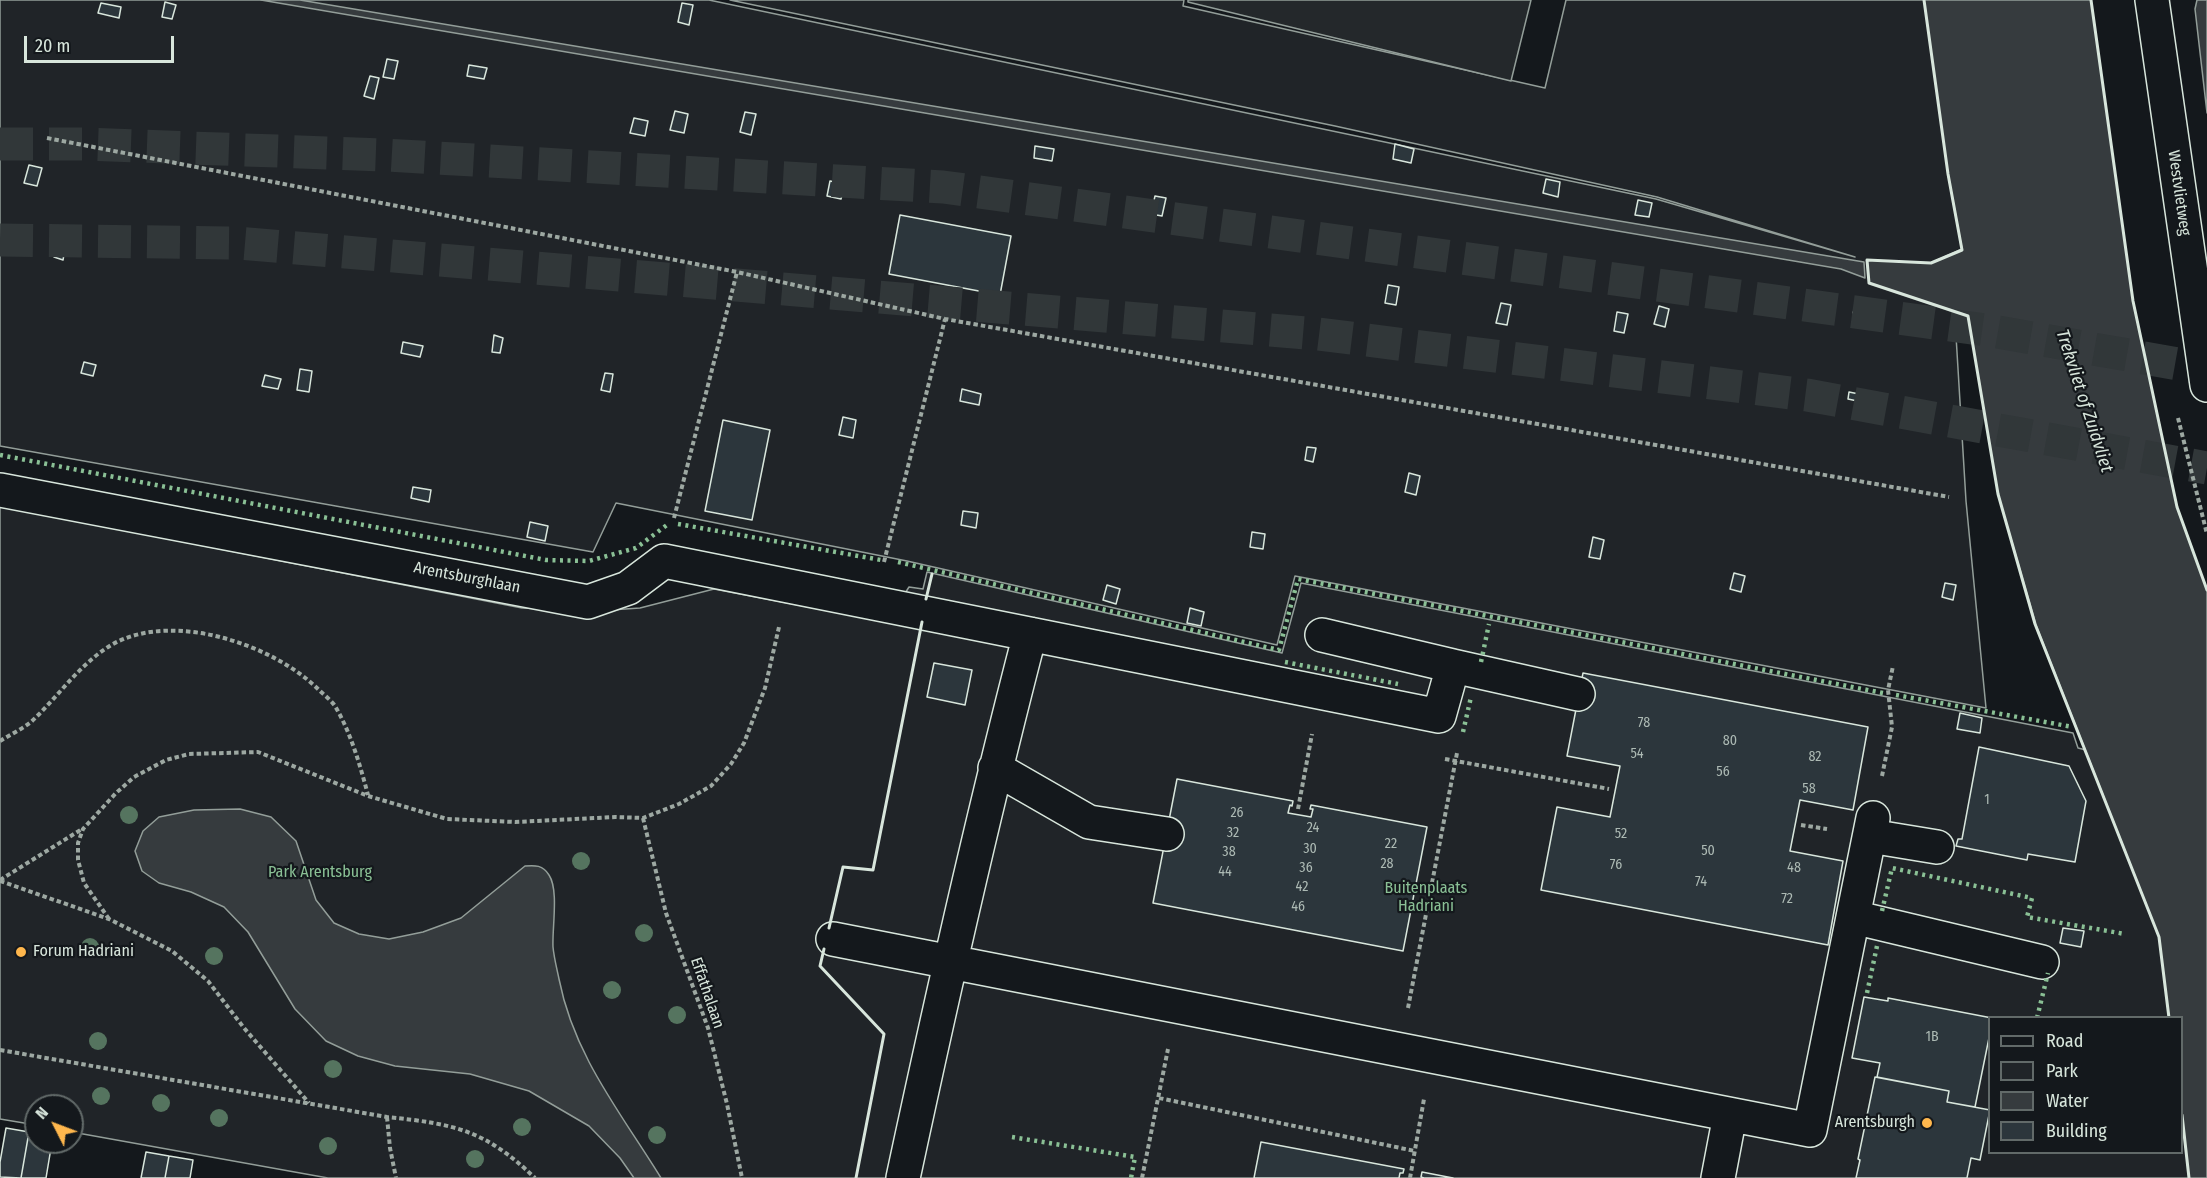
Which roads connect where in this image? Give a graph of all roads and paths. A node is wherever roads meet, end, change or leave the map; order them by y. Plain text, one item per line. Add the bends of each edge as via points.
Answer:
1 (2152, 0) edge
2 (47, 138) dead end
3 (737, 272) junction
4 (945, 319) junction
5 (2207, 385) edge
6 (0, 490) edge
7 (1949, 497) dead end
8 (664, 561) junction
9 (783, 586) junction
10 (874, 603) junction
11 (1030, 634) junction
12 (1322, 635) dead end
13 (1453, 666) junction
14 (1893, 666) dead end
15 (1578, 694) dead end
16 (1439, 716) junction
17 (1312, 734) dead end
18 (0, 741) edge
19 (995, 768) junction
20 (368, 796) junction
21 (1298, 809) dead end
22 (643, 818) junction
23 (1871, 827) junction
24 (82, 829) junction
25 (1167, 834) dead end
26 (1937, 847) dead end
27 (0, 880) edge
28 (1853, 917) junction
29 (109, 920) junction
30 (833, 939) dead end
31 (950, 962) junction
32 (2042, 962) dead end
33 (1176, 1006) junction
34 (0, 1050) edge
35 (1400, 1050) junction
36 (1432, 1056) junction
37 (1159, 1098) junction
38 (310, 1104) junction
39 (1730, 1115) junction
40 (387, 1117) junction
41 (1415, 1151) junction
42 (396, 1178) edge
43 (535, 1178) edge
44 (742, 1178) edge
45 (903, 1178) edge
46 (1143, 1178) edge
47 (1410, 1178) edge
48 (1718, 1178) edge

1 - 5 street, Westvlietweg
2 - 3 path
3 - 4 path
3 - 8 path
4 - 7 path
4 - 10 path
6 - 8 street, Arentsburghlaan via 588,602 628,588
8 - 9 street
9 - 10 street
9 - 22 path via 780,622 765,688 744,743 711,786
10 - 11 street
11 - 16 street
11 - 19 street
12 - 13 street
13 - 15 street
13 - 16 street
14 - 23 path via 1888,690 1892,727
16 - 35 path via 1458,737 1456,761
17 - 21 path
18 - 20 path via 29,723 93,657 113,645 128,637 155,632 191,632 240,642 279,659 311,682 334,705 356,751
19 - 25 street via 1089,822
19 - 31 street
20 - 22 path via 447,819 515,822
20 - 24 path via 258,752 189,754 166,760 134,777
22 - 44 path, Effathalaan via 666,913 708,1028
23 - 26 street
23 - 28 street
24 - 27 path
24 - 29 path via 78,860 84,883
27 - 29 path
28 - 32 street
28 - 39 street via 1810,1130
29 - 38 path via 172,951 208,981
30 - 31 street
31 - 33 street
31 - 45 street
33 - 35 street
33 - 37 path
34 - 38 path
35 - 36 street
36 - 39 street
36 - 41 path
37 - 41 path
37 - 46 path
38 - 40 path
39 - 48 street
40 - 42 path
40 - 43 path via 429,1121 478,1135
41 - 47 path

